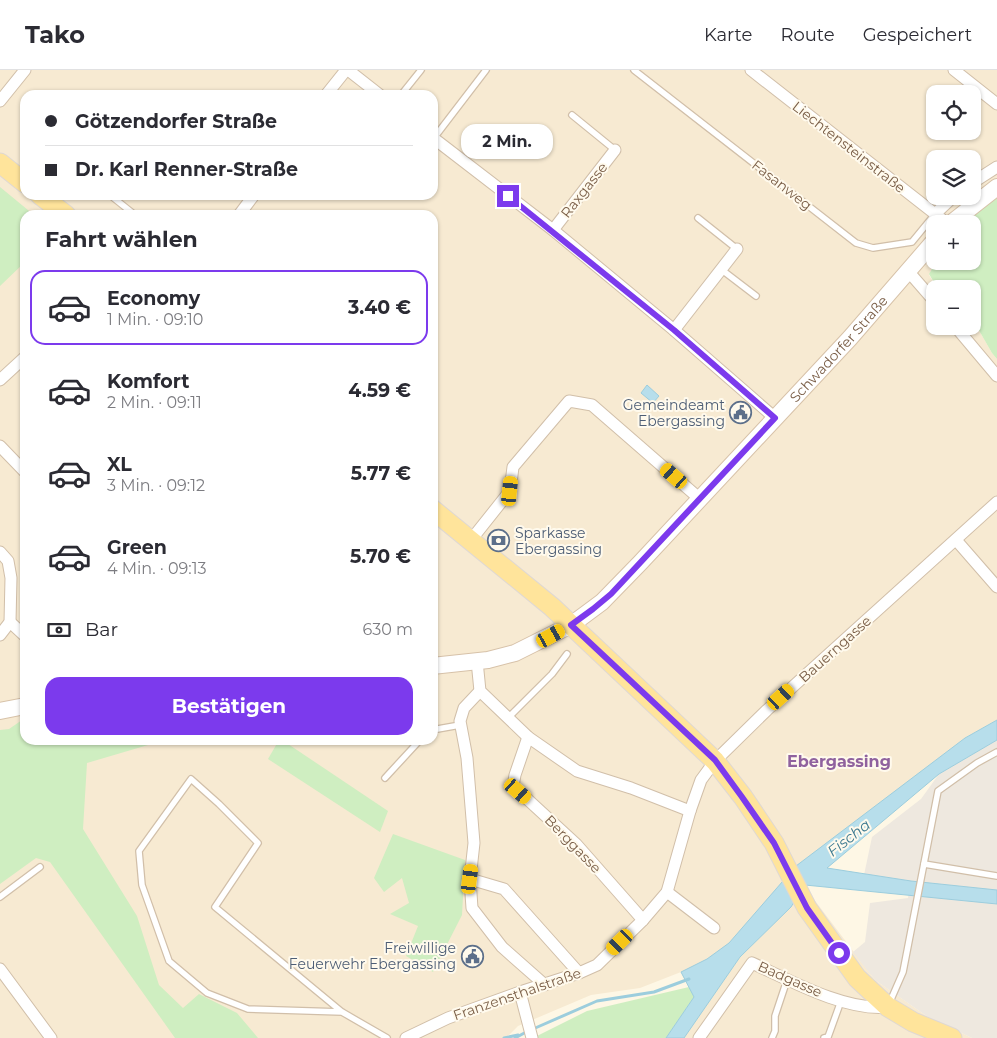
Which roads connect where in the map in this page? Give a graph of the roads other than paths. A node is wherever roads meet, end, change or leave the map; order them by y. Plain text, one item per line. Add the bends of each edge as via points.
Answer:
1 (25, 70) edge
2 (347, 70) edge
3 (421, 70) edge
4 (486, 70) edge
5 (634, 70) edge
6 (751, 70) edge
7 (954, 70) edge
8 (330, 90) edge
9 (373, 90) edge
10 (405, 90) edge
11 (0, 102) edge
12 (997, 104) edge
13 (572, 115) dead end
14 (438, 131) edge
15 (438, 141) edge
16 (615, 150) joint
17 (0, 163) edge
18 (997, 167) edge
19 (981, 177) edge
20 (20, 179) edge
21 (997, 187) edge
22 (46, 200) edge
23 (116, 200) edge
24 (944, 205) edge
25 (60, 210) edge
26 (129, 210) edge
27 (935, 214) junction
28 (961, 215) edge
29 (698, 218) dead end
30 (553, 230) junction
31 (737, 249) joint
32 (926, 250) edge
33 (722, 270) junction
34 (908, 271) junction
35 (926, 292) edge
36 (756, 296) dead end
37 (674, 330) junction
38 (963, 335) edge
39 (20, 362) edge
40 (997, 376) edge
41 (0, 380) edge
42 (775, 418) junction
43 (0, 446) edge
44 (20, 467) edge
45 (700, 499) junction
46 (997, 502) edge
47 (438, 514) edge
48 (471, 540) junction
49 (956, 540) junction
50 (0, 552) edge
51 (997, 587) edge
52 (10, 622) junction
53 (571, 625) junction
54 (20, 631) edge
55 (0, 635) edge
56 (567, 654) dead end
57 (477, 661) junction
58 (438, 665) edge
59 (480, 691) junction
60 (20, 707) edge
61 (0, 711) edge
62 (509, 717) junction
63 (460, 725) junction
64 (438, 729) edge
65 (528, 737) junction
66 (415, 745) edge
67 (997, 752) edge
68 (715, 760) junction
69 (385, 778) dead end
70 (690, 811) junction
71 (924, 864) junction
72 (40, 867) dead end
73 (997, 876) edge
74 (470, 879) junction
75 (667, 892) junction
76 (0, 897) edge
77 (643, 920) junction
78 (714, 928) dead end
79 (0, 969) edge
80 (579, 973) junction
81 (788, 980) junction
82 (545, 984) junction
83 (520, 992) junction
84 (842, 1001) junction
85 (888, 1007) junction
86 (342, 1012) junction
87 (51, 1038) edge
88 (387, 1038) edge
89 (407, 1038) edge
90 (532, 1038) edge
91 (700, 1038) edge
92 (772, 1038) edge
93 (824, 1038) edge
94 (952, 1038) edge

1 - 11 street
2 - 8 street
2 - 9 street
3 - 10 lane
4 - 14 lane
5 - 27 lane, Fasanweg via 856,243 873,248 912,242
6 - 27 street, Liechtensteinstraße
7 - 12 street
13 - 16 lane
15 - 30 street
16 - 30 street, Raxgasse
17 - 20 main road
18 - 19 street
21 - 28 main road
22 - 25 main road
23 - 26 lane
24 - 27 street
29 - 31 lane
30 - 37 street
31 - 33 street
32 - 34 main road, Schwadorfer Straße
33 - 36 lane
33 - 37 street
34 - 35 street
34 - 42 main road, Schwadorfer Straße
37 - 42 street
38 - 40 street
39 - 41 street
42 - 45 main road, Schwadorfer Straße
43 - 44 street
45 - 48 street via 592,404 569,401 513,467 510,491
45 - 53 main road, Schwadorfer Straße via 611,594
46 - 49 street, Bauerngasse
47 - 48 main road
48 - 53 main road
49 - 51 street
49 - 68 street, Bauerngasse
50 - 52 street via 8,561 11,578
52 - 54 street
52 - 55 street
53 - 57 main road, Schwadorfer Straße via 515,653
53 - 68 main road
56 - 62 lane via 552,674
57 - 58 main road, Schwadorfer Straße
57 - 59 street
59 - 62 street
59 - 63 street via 464,708
60 - 61 main road
62 - 65 street
63 - 64 lane
63 - 74 street via 474,843
65 - 70 street via 576,771
65 - 77 street, Berggasse via 514,774 513,786 576,844
66 - 69 lane
67 - 71 lane via 938,791
68 - 70 street, Franzensthalstraße via 701,780
68 - 85 main road via 774,843 805,904 857,978
70 - 75 street, Franzensthalstraße
71 - 73 lane
71 - 85 lane via 903,972
72 - 76 lane
74 - 80 street via 504,889
74 - 82 street via 472,908 502,947
75 - 77 street, Franzensthalstraße
75 - 78 street
77 - 80 street, Franzensthalstraße via 597,965
79 - 87 street
80 - 82 street, Franzensthalstraße
81 - 84 street, Badgasse
81 - 91 street, Badgasse via 752,963
81 - 92 lane via 775,1016
82 - 83 street, Franzensthalstraße
83 - 89 street, Franzensthalstraße via 448,1018
83 - 90 street
84 - 85 street, Badgasse via 874,1008
84 - 93 lane via 828,1037
85 - 94 main road via 913,1022
86 - 86 lane via 248,1009 207,993 169,961 142,885 139,851 190,779 258,843 215,907
86 - 88 lane

